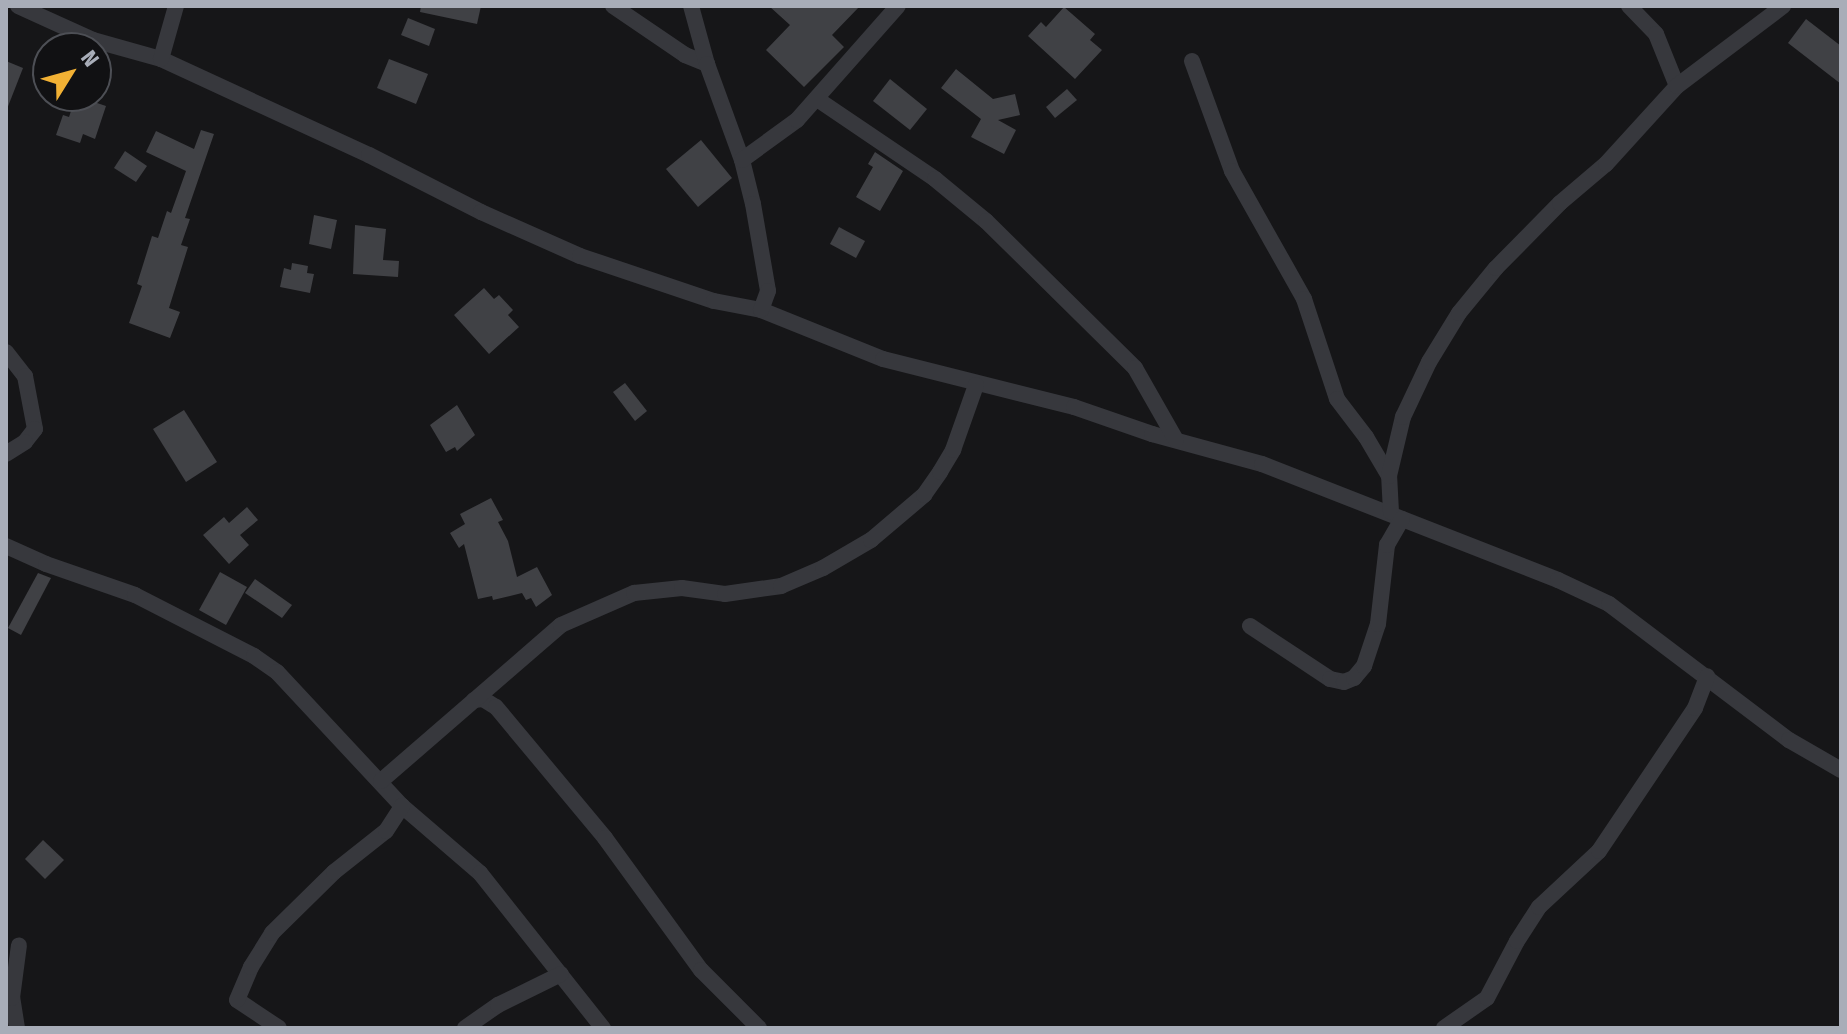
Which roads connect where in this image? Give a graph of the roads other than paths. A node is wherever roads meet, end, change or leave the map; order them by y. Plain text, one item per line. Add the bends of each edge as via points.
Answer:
1 (18, 6) edge
2 (176, 6) edge
3 (613, 6) edge
4 (691, 6) edge
5 (898, 6) edge
6 (1629, 6) edge
7 (1783, 6) edge
8 (161, 59) junction
9 (1192, 61) dead end
10 (707, 64) junction
11 (1677, 86) junction
12 (817, 99) junction
13 (742, 160) junction
14 (761, 310) junction
15 (6, 352) edge
16 (976, 385) junction
17 (1176, 440) junction
18 (6, 454) edge
19 (1389, 476) junction
20 (1397, 516) junction
21 (6, 546) edge
22 (1250, 626) dead end
23 (1707, 676) junction
24 (474, 700) junction
25 (1841, 770) edge
26 (381, 781) junction
27 (402, 806) junction
28 (19, 945) dead end
29 (561, 974) junction
30 (17, 1028) edge
31 (279, 1028) edge
32 (465, 1028) edge
33 (603, 1028) edge
34 (759, 1028) edge
35 (1444, 1028) edge

1 - 8 street via 93,40
2 - 8 street
3 - 10 street
4 - 10 street
5 - 12 street
6 - 11 street via 1656,34
7 - 11 street
8 - 14 street via 580,256 714,301
9 - 19 street via 1232,171 1304,299 1337,399
10 - 13 street
11 - 19 street via 1606,164 1496,268 1459,313 1403,417
12 - 13 street via 780,136
12 - 17 street via 935,179 986,221 1135,368
13 - 14 street via 768,291
14 - 16 street via 883,359
15 - 18 street via 25,376 35,429
16 - 17 street via 1074,407
16 - 24 street via 953,450 924,495 844,557 781,586 725,594 661,589 612,601 561,625
17 - 20 street via 1262,464
19 - 20 street
20 - 22 street via 1387,545 1378,624 1364,666 1354,678 1330,679
20 - 23 street via 1609,604
21 - 26 street via 135,595 254,656 295,690
23 - 25 street via 1789,740
23 - 35 street via 1695,708 1599,851 1539,907 1487,998
24 - 26 street
24 - 34 street via 496,707 605,838 694,960
26 - 27 street
27 - 29 street via 480,873
27 - 31 street via 386,831 334,872 272,933 251,967 237,1000
28 - 30 street via 12,998
29 - 32 street
29 - 33 street

